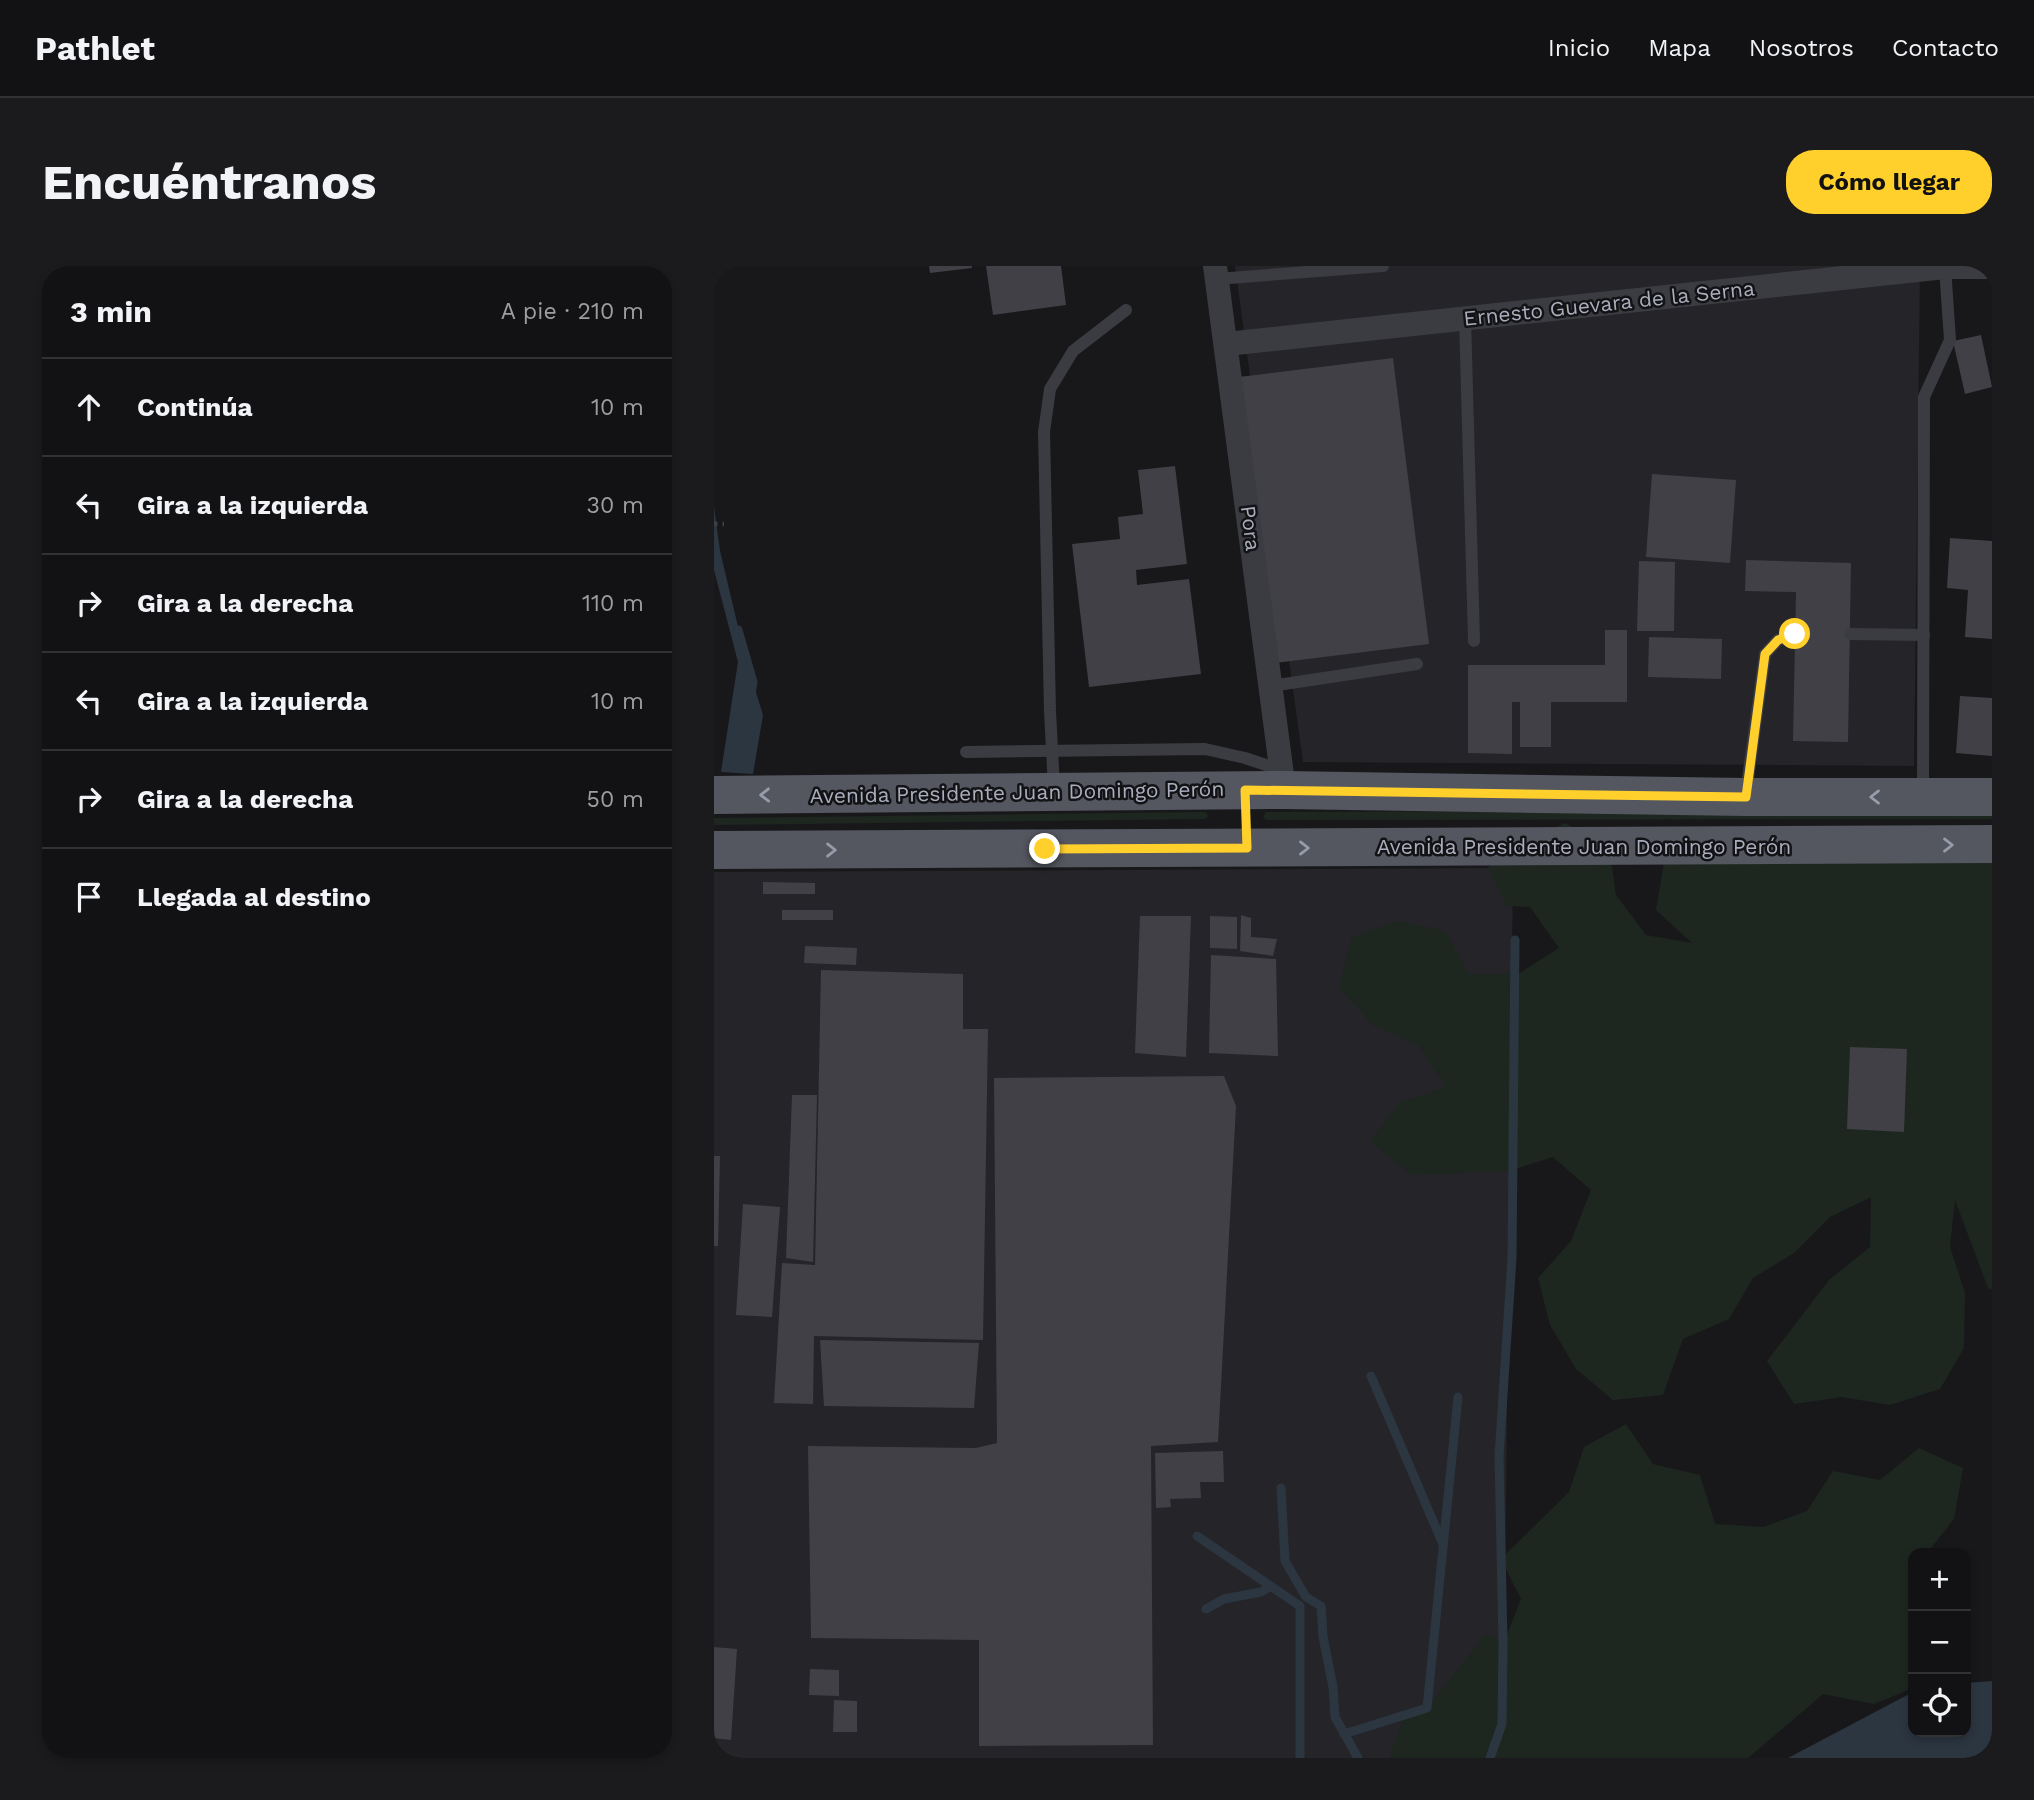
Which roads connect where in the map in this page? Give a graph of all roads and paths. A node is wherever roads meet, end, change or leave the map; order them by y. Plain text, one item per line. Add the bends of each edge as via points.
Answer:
1 (1382, 266) edge
2 (1945, 266) edge
3 (1992, 267) edge
4 (1256, 271) edge
5 (1217, 273) edge
6 (1126, 310) dead end
7 (1465, 318) junction
8 (1227, 344) junction
9 (714, 524) edge
10 (724, 524) dead end
11 (1795, 634) dead end
12 (1850, 634) dead end
13 (1924, 635) junction
14 (1474, 641) dead end
15 (1417, 664) dead end
16 (1271, 686) junction
17 (1052, 750) junction
18 (966, 752) dead end
19 (1283, 780) junction
20 (1245, 790) junction
21 (1055, 792) junction
22 (714, 795) edge
23 (1746, 797) junction
24 (1923, 797) junction
25 (1992, 797) edge
26 (1992, 844) edge
27 (1247, 848) junction
28 (714, 850) edge

1 - 4 lane
2 - 3 street, Ernesto Guevara de la Serna
2 - 7 street, Ernesto Guevara de la Serna
2 - 13 lane via 1950,340 1924,397
4 - 5 lane
5 - 8 street, Pora
6 - 17 lane via 1073,351 1050,389 1044,432
7 - 8 street, Ernesto Guevara de la Serna
7 - 14 lane
8 - 16 street, Pora
9 - 10 path
11 - 23 lane via 1778,640 1765,654
12 - 13 lane
13 - 24 lane
15 - 16 lane
16 - 19 street, Pora
17 - 18 lane
17 - 19 lane via 1205,748 1245,758
17 - 21 lane
19 - 20 main road, Avenida Presidente Juan Domingo Perón
19 - 23 main road, Avenida Presidente Juan Domingo Perón
20 - 21 main road, Avenida Presidente Juan Domingo Perón
20 - 27 main road
21 -> 22 main road, Avenida Presidente Juan Domingo Perón
24 -> 23 main road, Avenida Presidente Juan Domingo Perón
24 - 25 main road, Avenida Presidente Juan Domingo Perón
27 -> 26 main road, Avenida Presidente Juan Domingo Perón
28 -> 27 main road, Avenida Presidente Juan Domingo Perón

